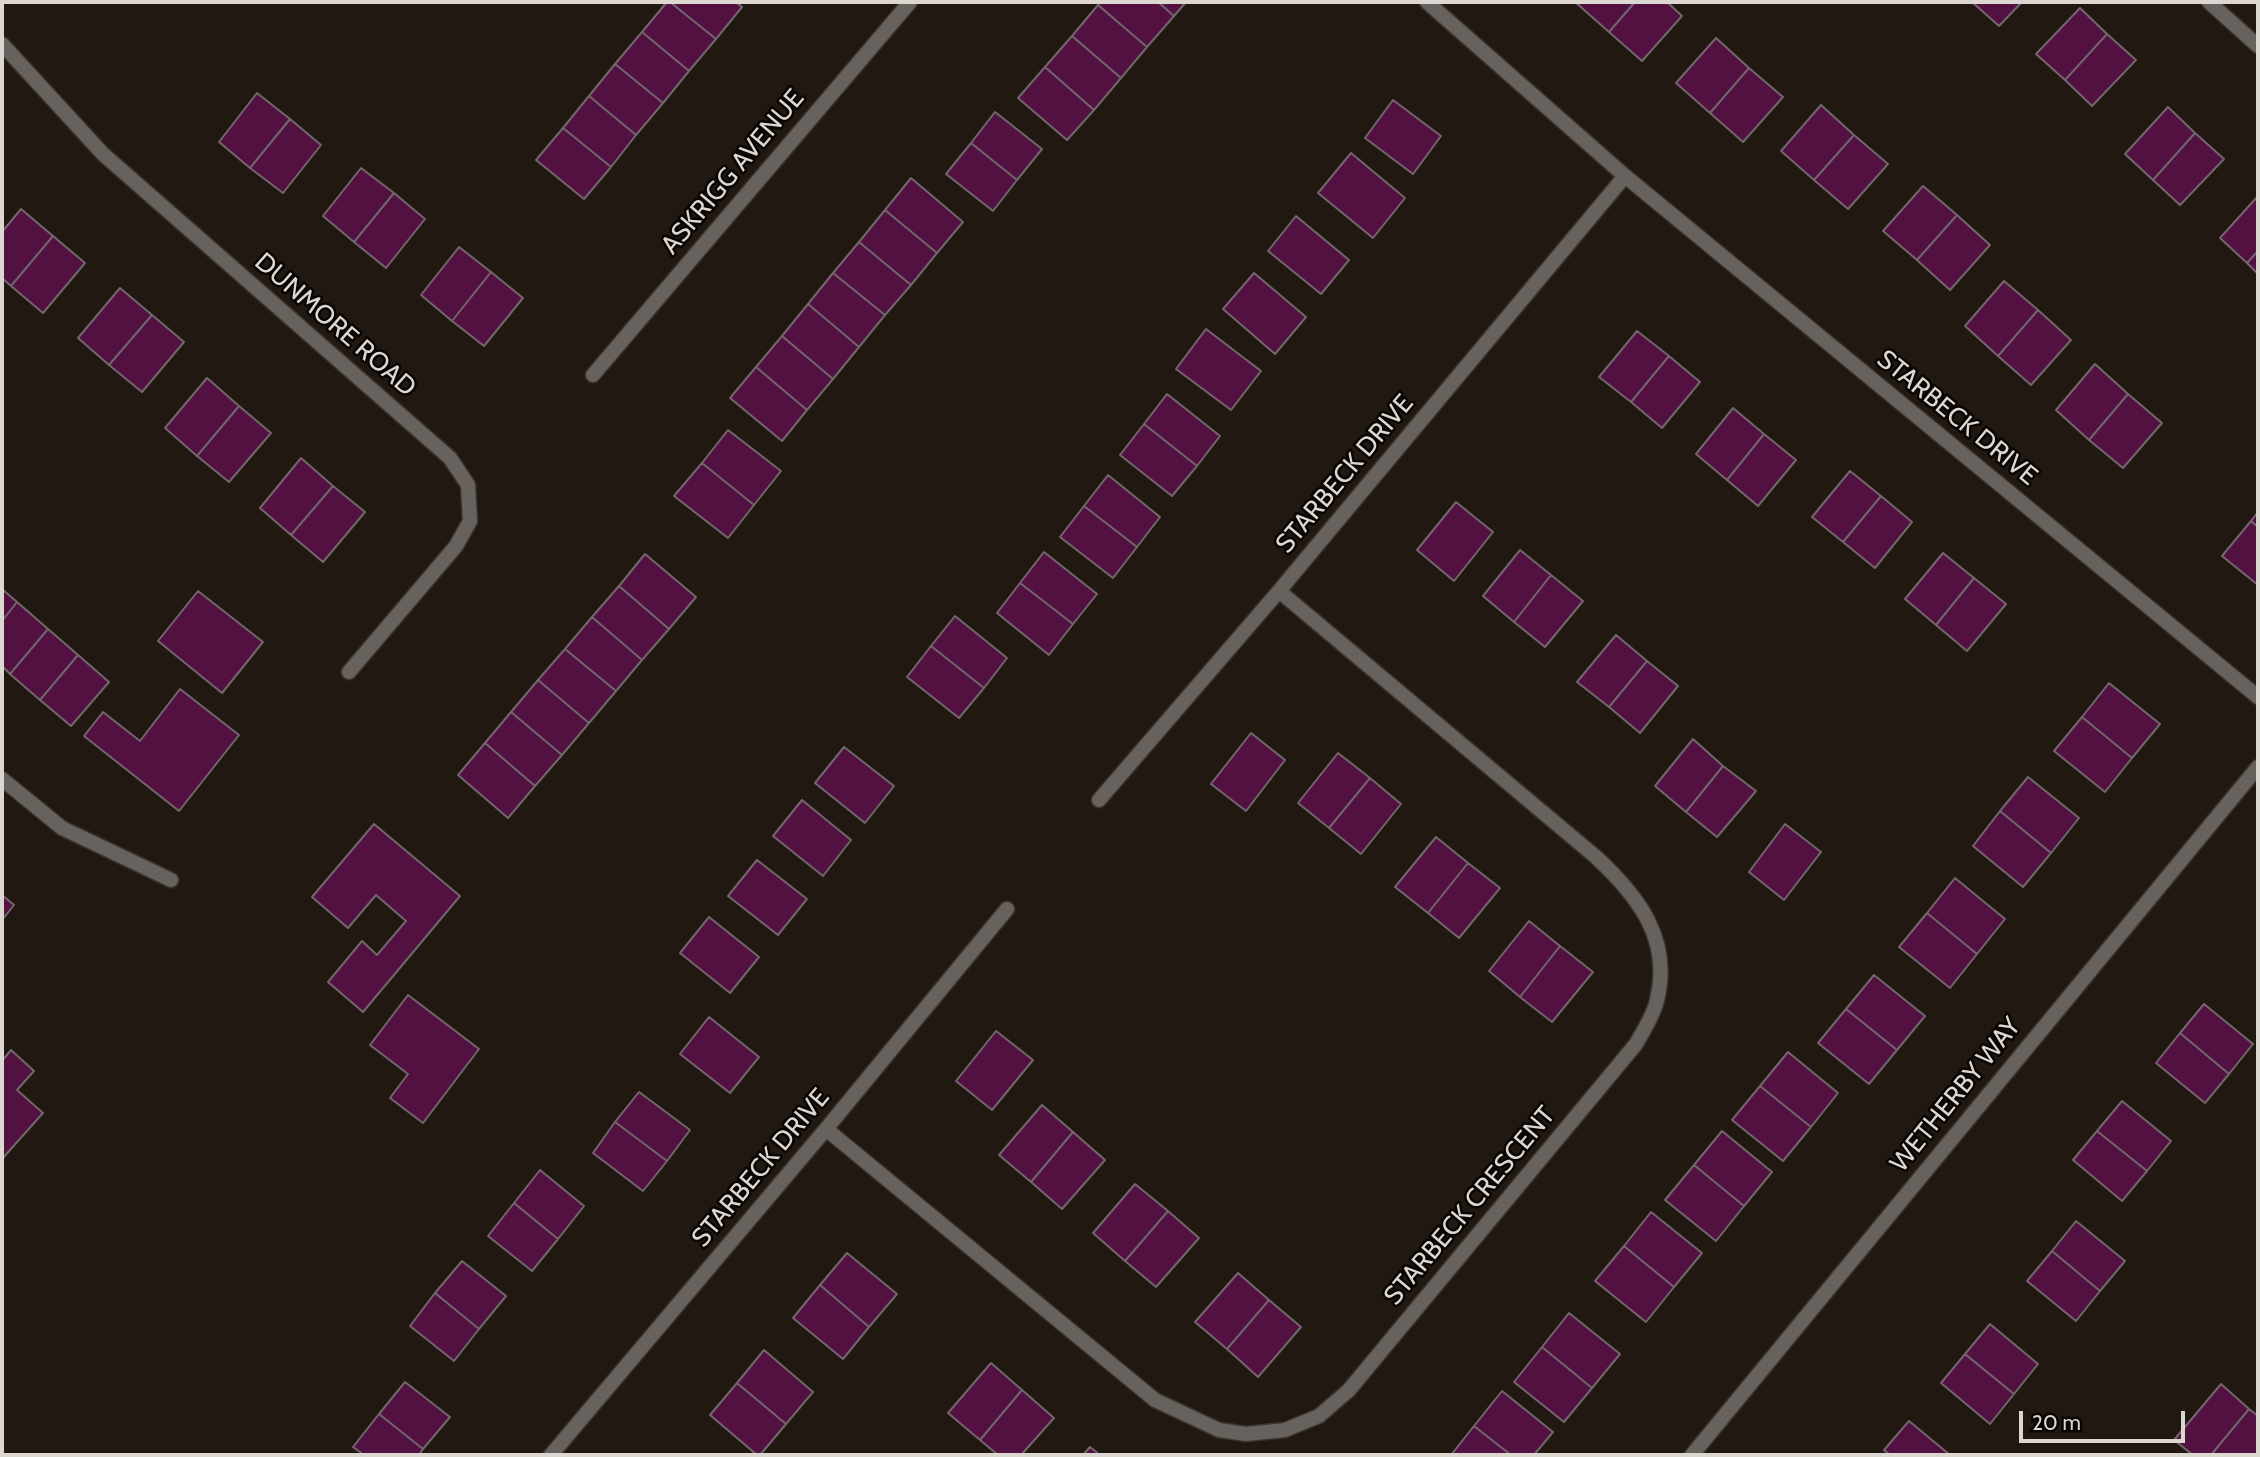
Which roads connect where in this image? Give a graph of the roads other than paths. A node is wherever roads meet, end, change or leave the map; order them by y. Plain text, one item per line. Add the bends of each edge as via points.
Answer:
1 (910, 2) edge
2 (1427, 2) edge
3 (2209, 2) edge
4 (2, 44) edge
5 (2258, 46) edge
6 (1625, 176) junction
7 (593, 375) dead end
8 (1279, 592) junction
9 (349, 672) dead end
10 (2258, 697) edge
11 (2258, 767) edge
12 (2, 779) edge
13 (1099, 800) dead end
14 (171, 880) dead end
15 (1007, 909) dead end
16 (826, 1129) junction
17 (551, 1455) edge
18 (1692, 1455) edge

1 - 7 street, ASKRIGG AVENUE
2 - 6 street, STARBECK DRIVE
3 - 5 street
4 - 9 street, DUNMORE ROAD via 103,154 450,458 468,485 470,521 456,545
6 - 8 street, STARBECK DRIVE
6 - 10 street, STARBECK DRIVE
8 - 13 street, STARBECK DRIVE
8 - 16 street, STARBECK CRESCENT via 1616,875 1649,920 1661,959 1657,1001 1636,1044 1357,1380 1319,1416 1285,1430 1246,1434 1195,1420 1155,1400
11 - 18 street, WETHERBY WAY
12 - 14 street via 62,828
15 - 16 street, STARBECK DRIVE
16 - 17 street, STARBECK DRIVE

